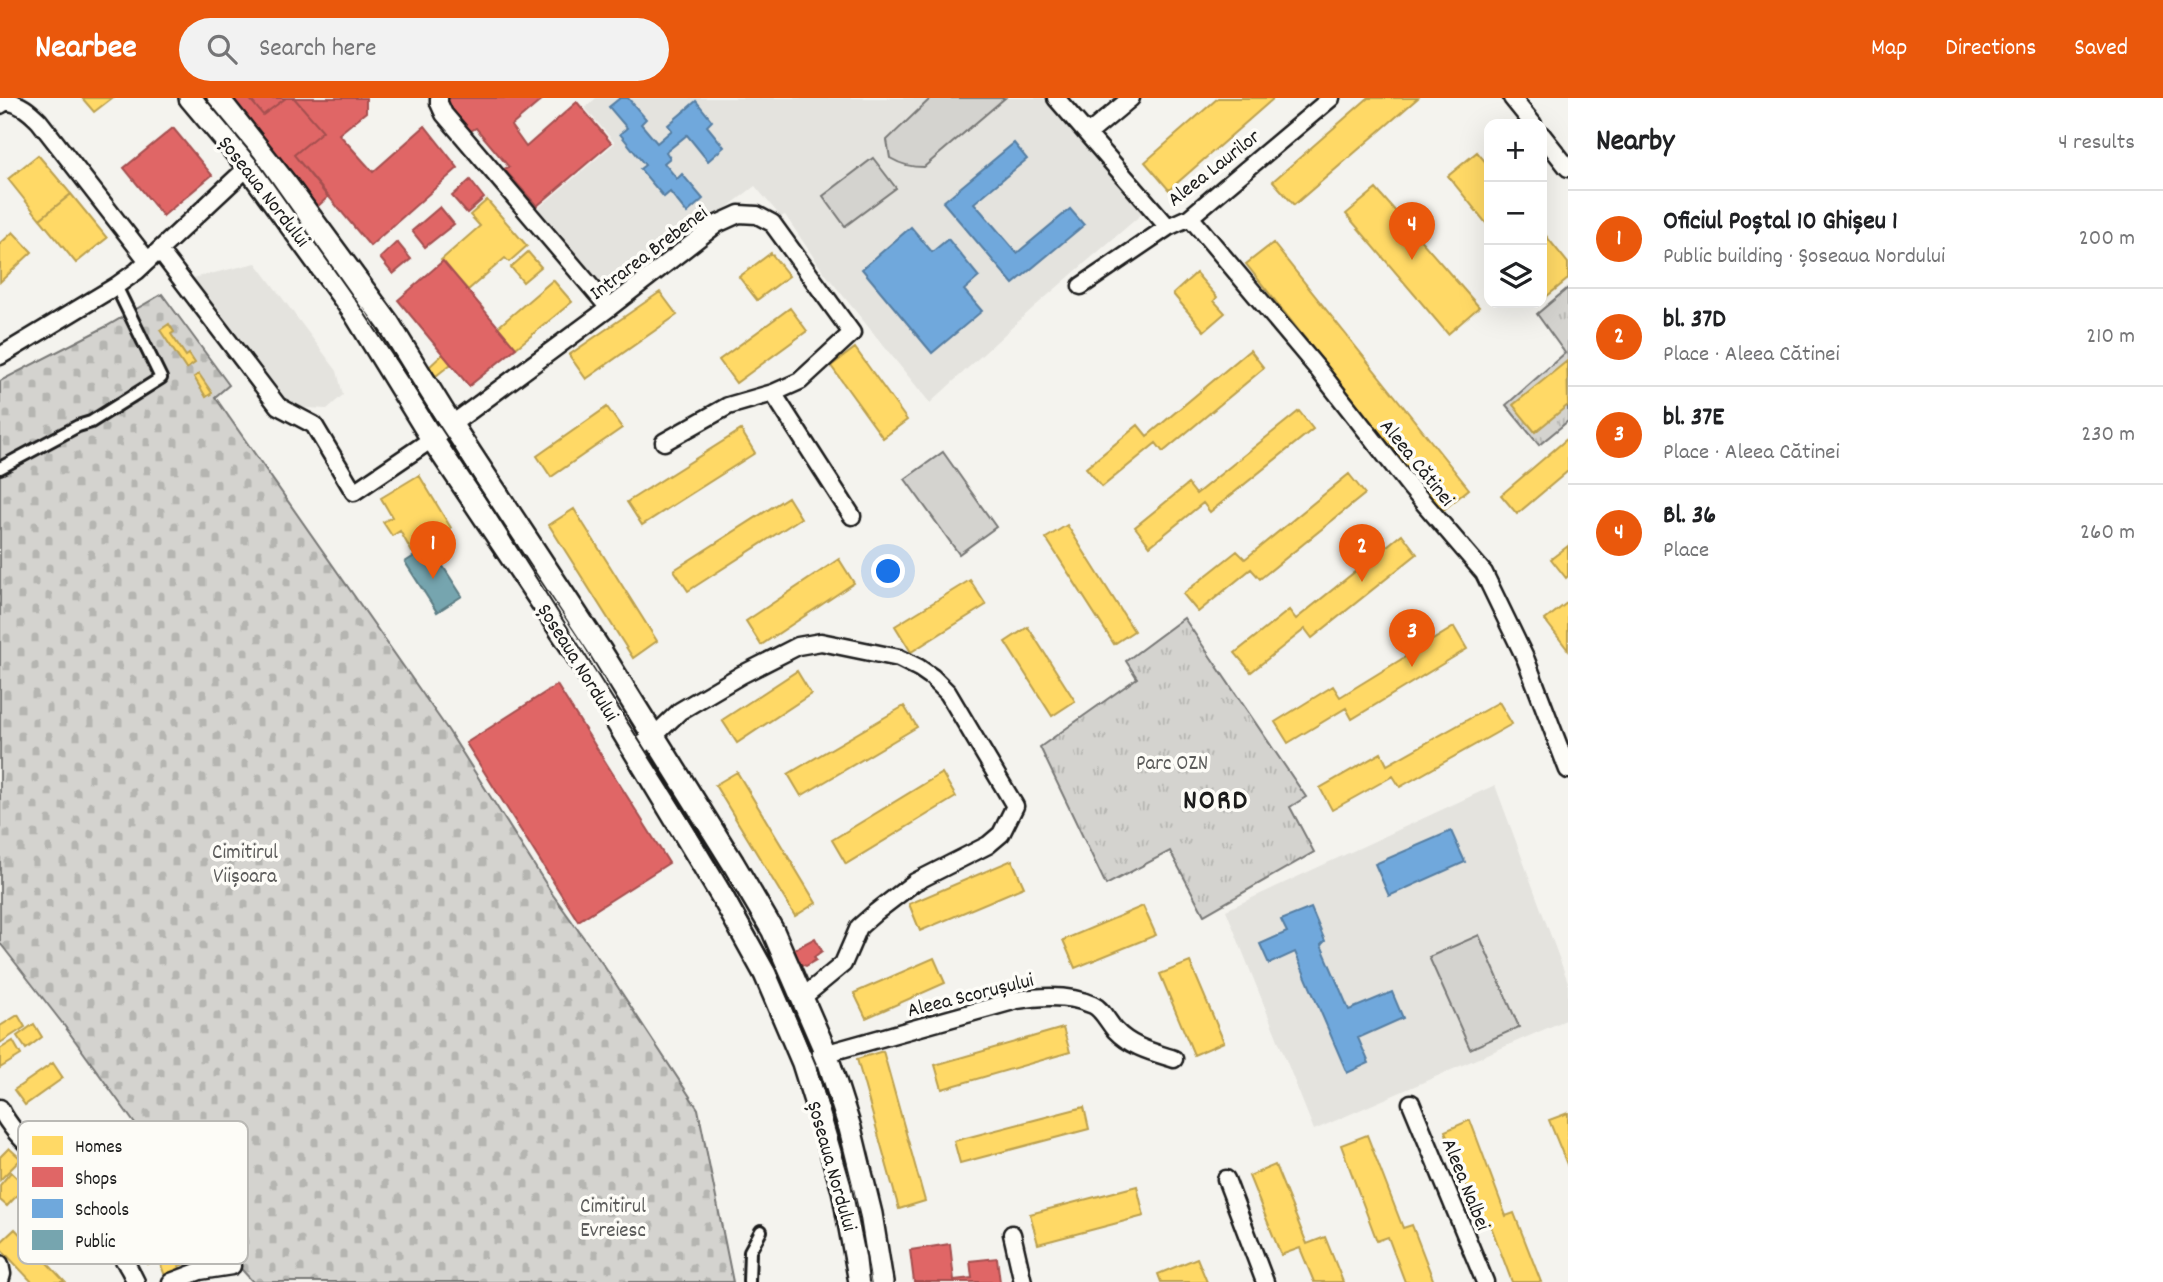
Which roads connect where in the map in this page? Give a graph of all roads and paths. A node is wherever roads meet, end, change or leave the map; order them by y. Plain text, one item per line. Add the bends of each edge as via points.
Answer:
1 (190, 98) edge
2 (218, 98) edge
3 (439, 98) edge
4 (1056, 98) edge
5 (1131, 98) edge
6 (1331, 98) edge
7 (1517, 99) edge
8 (0, 105) edge
9 (1530, 119) edge
10 (1088, 134) junction
11 (1547, 141) edge
12 (248, 167) junction
13 (1568, 168) edge
14 (1190, 217) junction
15 (1168, 227) junction
16 (153, 255) junction
17 (116, 286) junction
18 (1081, 286) dead end
19 (609, 308) junction
20 (0, 356) edge
21 (773, 393) junction
22 (451, 424) junction
23 (432, 439) junction
24 (664, 442) dead end
25 (0, 468) edge
26 (852, 516) dead end
27 (654, 736) junction
28 (634, 750) junction
29 (1567, 764) edge
30 (803, 997) junction
31 (825, 1053) junction
32 (1174, 1059) dead end
33 (803, 1063) junction
34 (1411, 1103) dead end
35 (2, 1119) edge
36 (18, 1135) edge
37 (1226, 1179) dead end
38 (761, 1231) dead end
39 (1012, 1234) dead end
40 (0, 1264) edge
41 (126, 1264) edge
42 (232, 1266) dead end
43 (0, 1281) edge
44 (136, 1282) edge
45 (171, 1282) edge
46 (749, 1282) edge
47 (860, 1282) edge
48 (883, 1282) edge
49 (1023, 1282) edge
50 (1265, 1282) edge
51 (1485, 1282) edge

1 - 12 main road, Șoseaua Nordului
2 - 22 main road, Șoseaua Nordului via 353,274
3 - 19 street via 444,114
4 - 10 street
5 - 10 street
6 - 14 street, Aleea Laurilor
7 - 9 street
8 - 16 street via 15,102 26,109
10 - 15 street
11 - 13 street
12 - 16 street
12 - 23 main road, Șoseaua Nordului via 354,313
14 - 15 street, Aleea Laurilor
14 - 29 street, Aleea Cătinei via 1484,573 1526,660
15 - 18 street, Aleea Laurilor
16 - 17 street
16 - 23 street, Intrarea Brebenei via 278,406 314,425 354,492
17 - 20 street
17 - 25 street via 161,377 91,422
19 - 21 street, Intrarea Brebenei via 717,224 739,214 757,215 772,223 852,333 800,381
19 - 22 street, Intrarea Brebenei
21 - 24 street via 728,406
21 - 26 street
22 - 23 street, Intrarea Brebenei
22 - 27 main road, Șoseaua Nordului
23 - 28 main road, Șoseaua Nordului via 573,649
27 - 28 street
27 - 30 main road, Șoseaua Nordului via 773,931
27 - 30 street via 680,711 741,675 798,646 821,642 899,658 932,677 948,693 1002,783 1015,806 1001,834 893,897 859,927 843,964
28 - 33 main road, Șoseaua Nordului via 765,974
30 - 31 main road, Șoseaua Nordului
31 - 32 street, Aleea Scorușului via 1041,996 1096,1006 1116,1032 1140,1048
31 - 33 street, Aleea Scorușului
31 - 48 main road, Șoseaua Nordului via 860,1166
33 - 47 main road, Șoseaua Nordului via 844,1190
34 - 51 street, Aleea Nalbei
35 - 36 street
37 - 50 street
38 - 46 street via 750,1251
39 - 49 street
40 - 43 street
41 - 44 street
42 - 45 street

